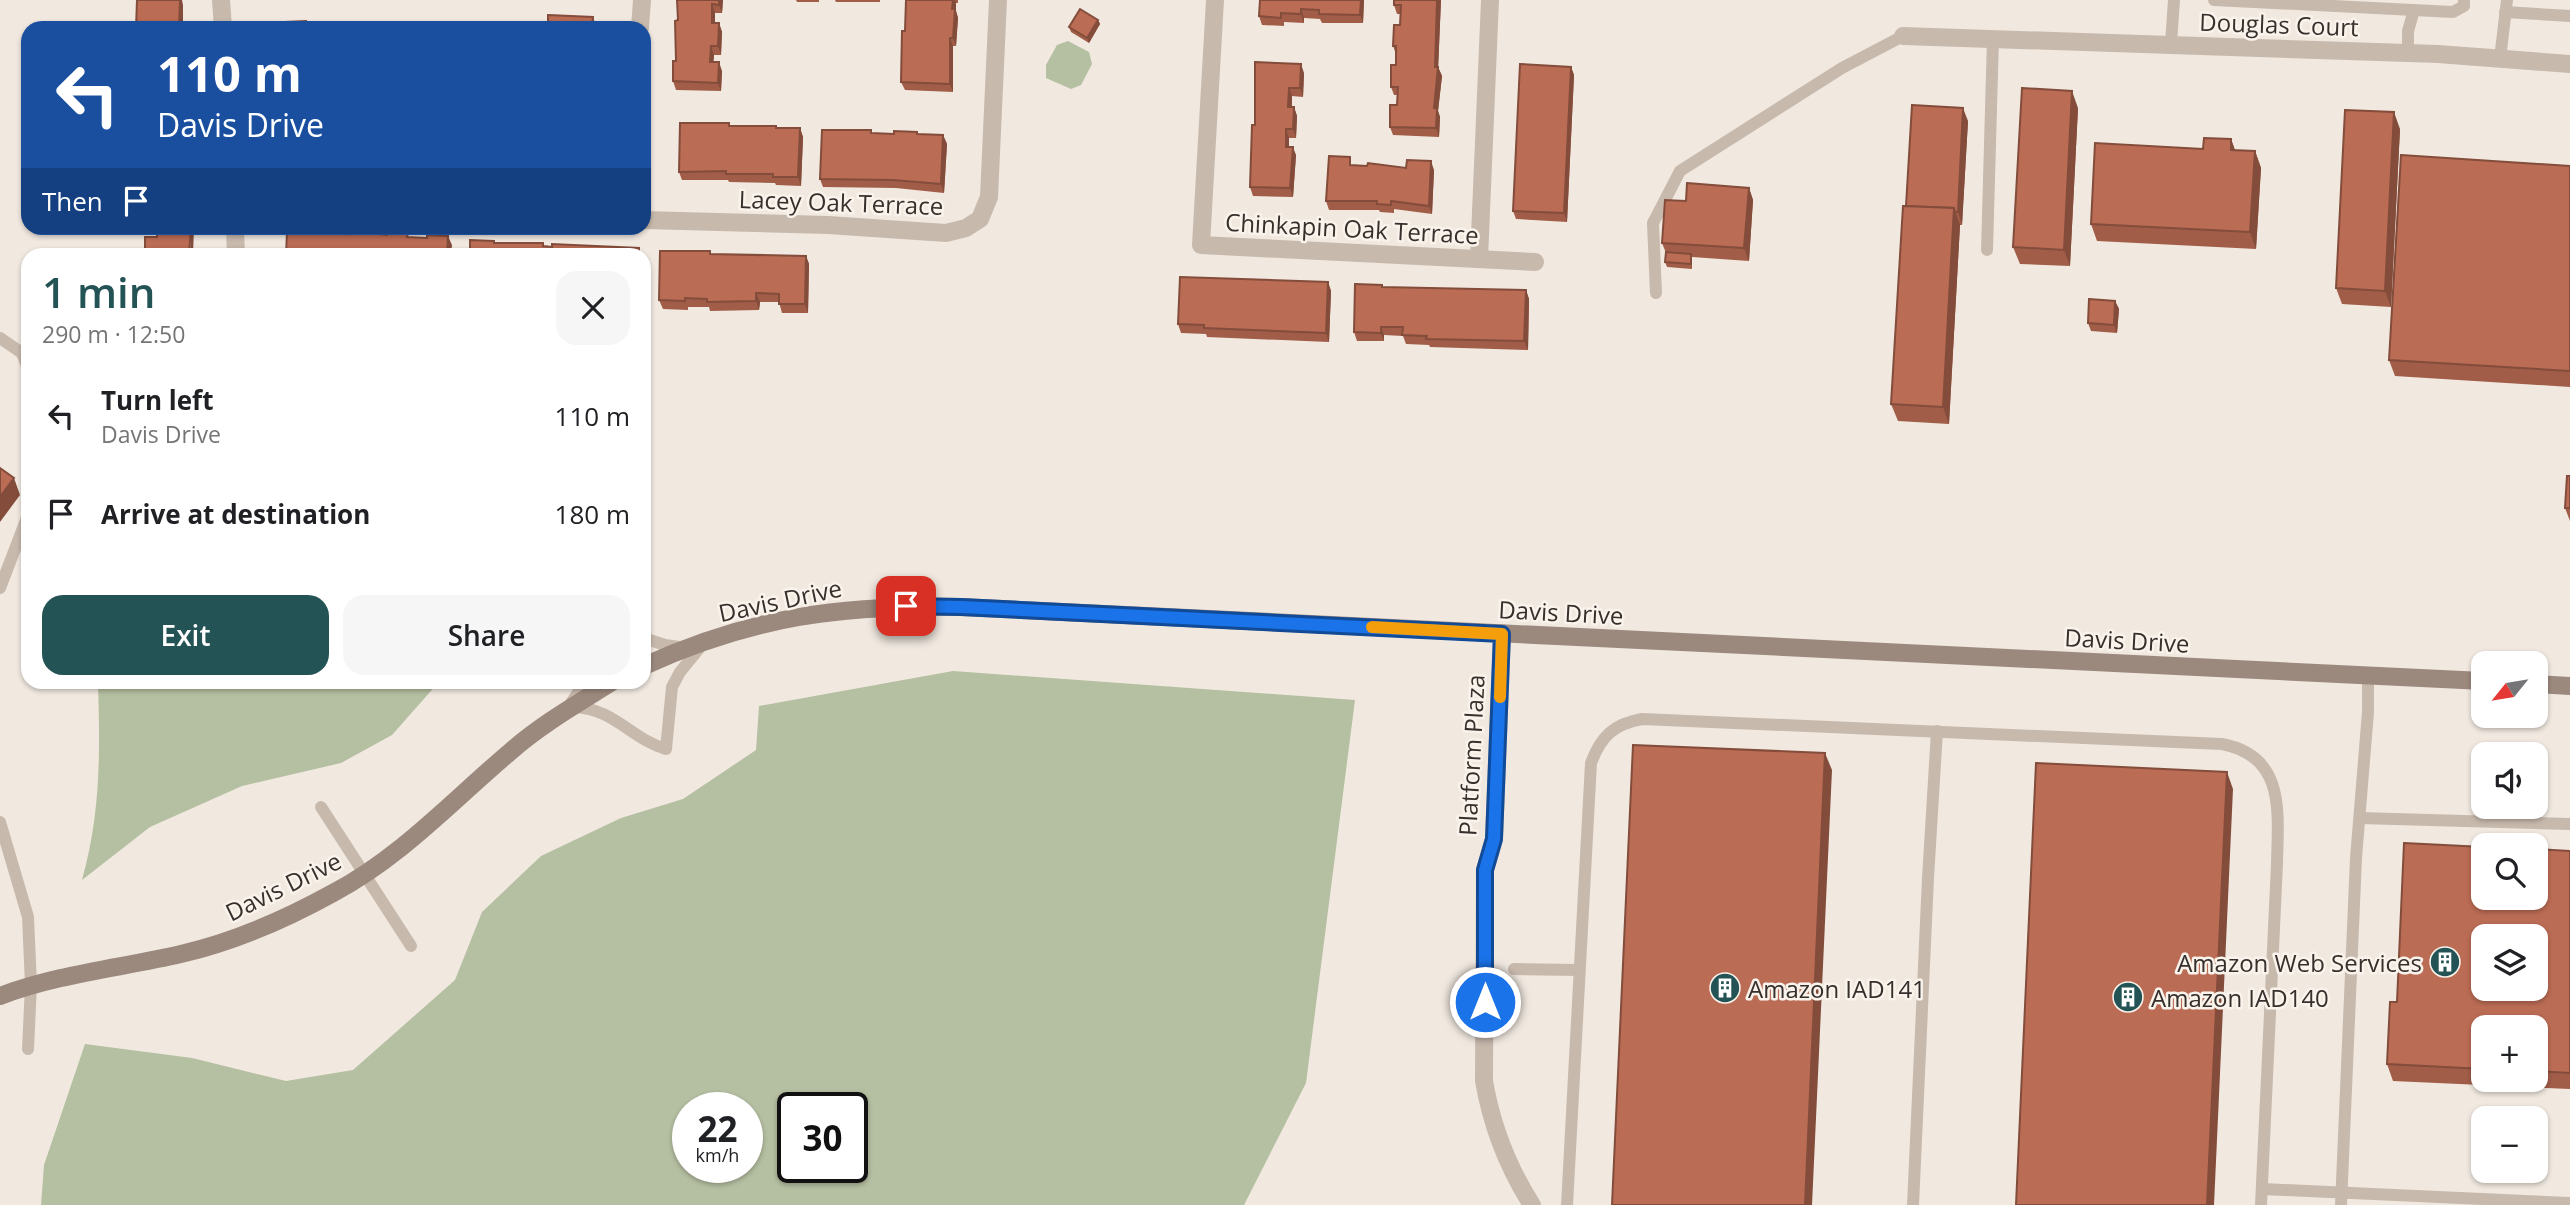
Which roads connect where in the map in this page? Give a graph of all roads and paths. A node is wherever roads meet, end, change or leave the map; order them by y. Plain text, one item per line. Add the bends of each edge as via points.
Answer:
1 (221, 0) edge
2 (642, 0) edge
3 (998, 0) edge
4 (1215, 0) edge
5 (1490, 0) edge
6 (2174, 0) edge
7 (2214, 0) edge
8 (2464, 0) edge
9 (2340, 3) edge
10 (2506, 6) edge
11 (2414, 10) junction
12 (2570, 16) edge
13 (222, 21) edge
14 (640, 21) edge
15 (1903, 36) joint
16 (1993, 38) junction
17 (2171, 44) junction
18 (2408, 53) junction
19 (2500, 59) junction
20 (2570, 64) edge
21 (651, 220) edge
22 (1987, 250) dead end
23 (1479, 259) junction
24 (1535, 262) dead end
25 (1656, 293) dead end
26 (0, 338) edge
27 (21, 352) edge
28 (21, 532) edge
29 (0, 588) edge
30 (1502, 634) junction
31 (651, 640) edge
32 (704, 642) junction
33 (687, 648) junction
34 (651, 663) edge
35 (2368, 676) junction
36 (2471, 680) edge
37 (2548, 685) edge
38 (2570, 686) edge
39 (581, 689) edge
40 (601, 689) edge
41 (569, 709) junction
42 (1937, 731) junction
43 (321, 807) dead end
44 (2360, 818) junction
45 (0, 822) edge
46 (2570, 824) edge
47 (364, 874) junction
48 (411, 946) dead end
49 (1514, 969) dead end
50 (1579, 970) junction
51 (31, 985) junction
52 (0, 996) edge
53 (27, 1049) dead end
54 (2262, 1189) junction
55 (2341, 1199) edge
56 (2570, 1203) edge
57 (1532, 1205) edge
58 (1567, 1205) edge
59 (1913, 1205) edge
60 (2262, 1205) edge

1 - 13 street
2 - 14 street
3 - 21 street, Lacey Oak Terrace via 989,197 979,219 966,228 946,233
4 - 23 street, Chinkapin Oak Terrace via 1201,245
5 - 23 street
6 - 17 lane
7 - 9 lane
8 - 11 lane via 2464,6 2453,12
9 - 11 lane
10 - 12 lane
10 - 19 lane
11 - 18 lane
15 - 16 street, Douglas Court
15 - 25 lane via 1842,68 1680,171 1653,223
16 - 17 street, Douglas Court
16 - 22 lane
17 - 18 street, Douglas Court
18 - 19 street, Douglas Court
19 - 20 street, Douglas Court
23 - 24 street, Chinkapin Oak Terrace
26 - 27 lane
28 - 29 lane
30 - 32 street, Davis Drive via 906,606 799,615
30 - 35 street, Davis Drive
30 - 57 street, Platform Plaza via 1494,839 1485,870 1484,1081 1497,1138
31 - 33 lane
32 - 33 street, Davis Drive
32 - 41 lane via 672,687 666,749 604,712
33 - 34 street, Davis Drive
35 - 36 street, Davis Drive
35 - 44 lane
37 - 38 street
39 - 41 lane
40 - 41 street, Davis Drive
41 - 47 street, Davis Drive via 514,748
42 - 50 lane via 1642,719 1609,732 1591,763
42 - 54 lane via 2222,744 2241,747 2267,772 2278,807
42 - 59 lane
43 - 47 lane
44 - 46 lane
44 - 55 lane
45 - 51 lane via 28,917
47 - 48 lane
47 - 51 street, Davis Drive via 240,936 182,954
49 - 50 lane
50 - 58 lane
51 - 52 street, Davis Drive
51 - 53 lane
54 - 55 lane
54 - 60 lane
55 - 56 lane

